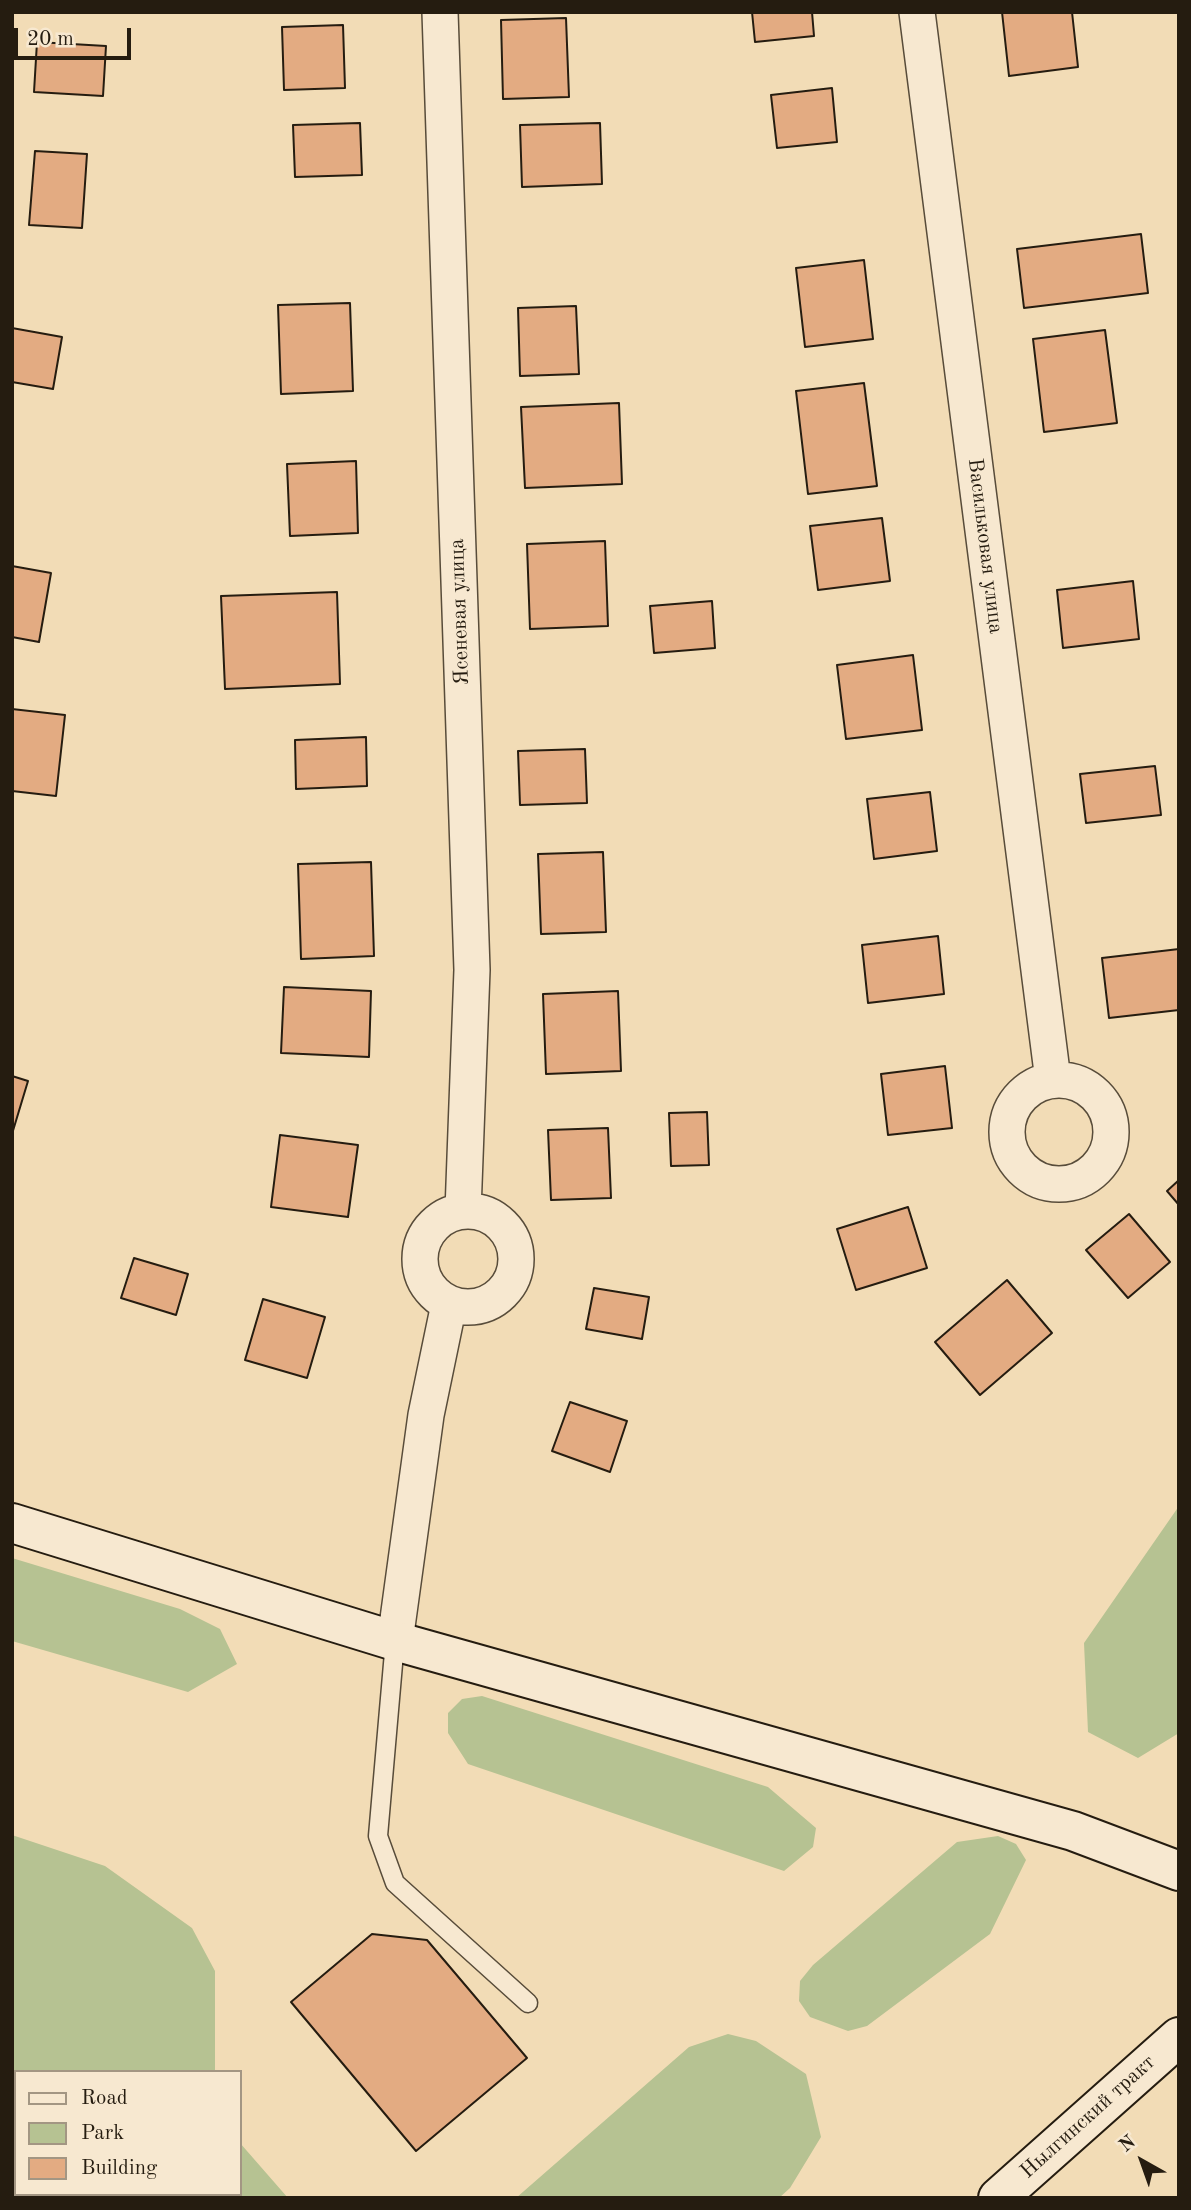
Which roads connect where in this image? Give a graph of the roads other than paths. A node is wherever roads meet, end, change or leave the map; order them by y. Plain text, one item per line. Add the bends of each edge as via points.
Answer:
1 (440, 12) edge
2 (917, 12) edge
3 (1053, 1080) dead end
4 (463, 1211) junction
5 (449, 1304) junction
6 (12, 1523) edge
7 (395, 1641) junction
8 (1179, 1871) edge
9 (528, 2003) dead end
10 (1179, 2036) edge
11 (998, 2198) edge

1 - 4 street, Ясеневая улица via 472,970
2 - 3 street, Васильковая улица
4 - 5 street via 435,1224 420,1252 426,1283
4 - 5 street via 494,1218 506,1229 517,1258 507,1288 495,1299 465,1308
5 - 7 street via 426,1415
6 - 7 street
7 - 8 street via 1073,1831
7 - 9 lane via 378,1836 395,1883
10 - 11 street, Нылгинский тракт

